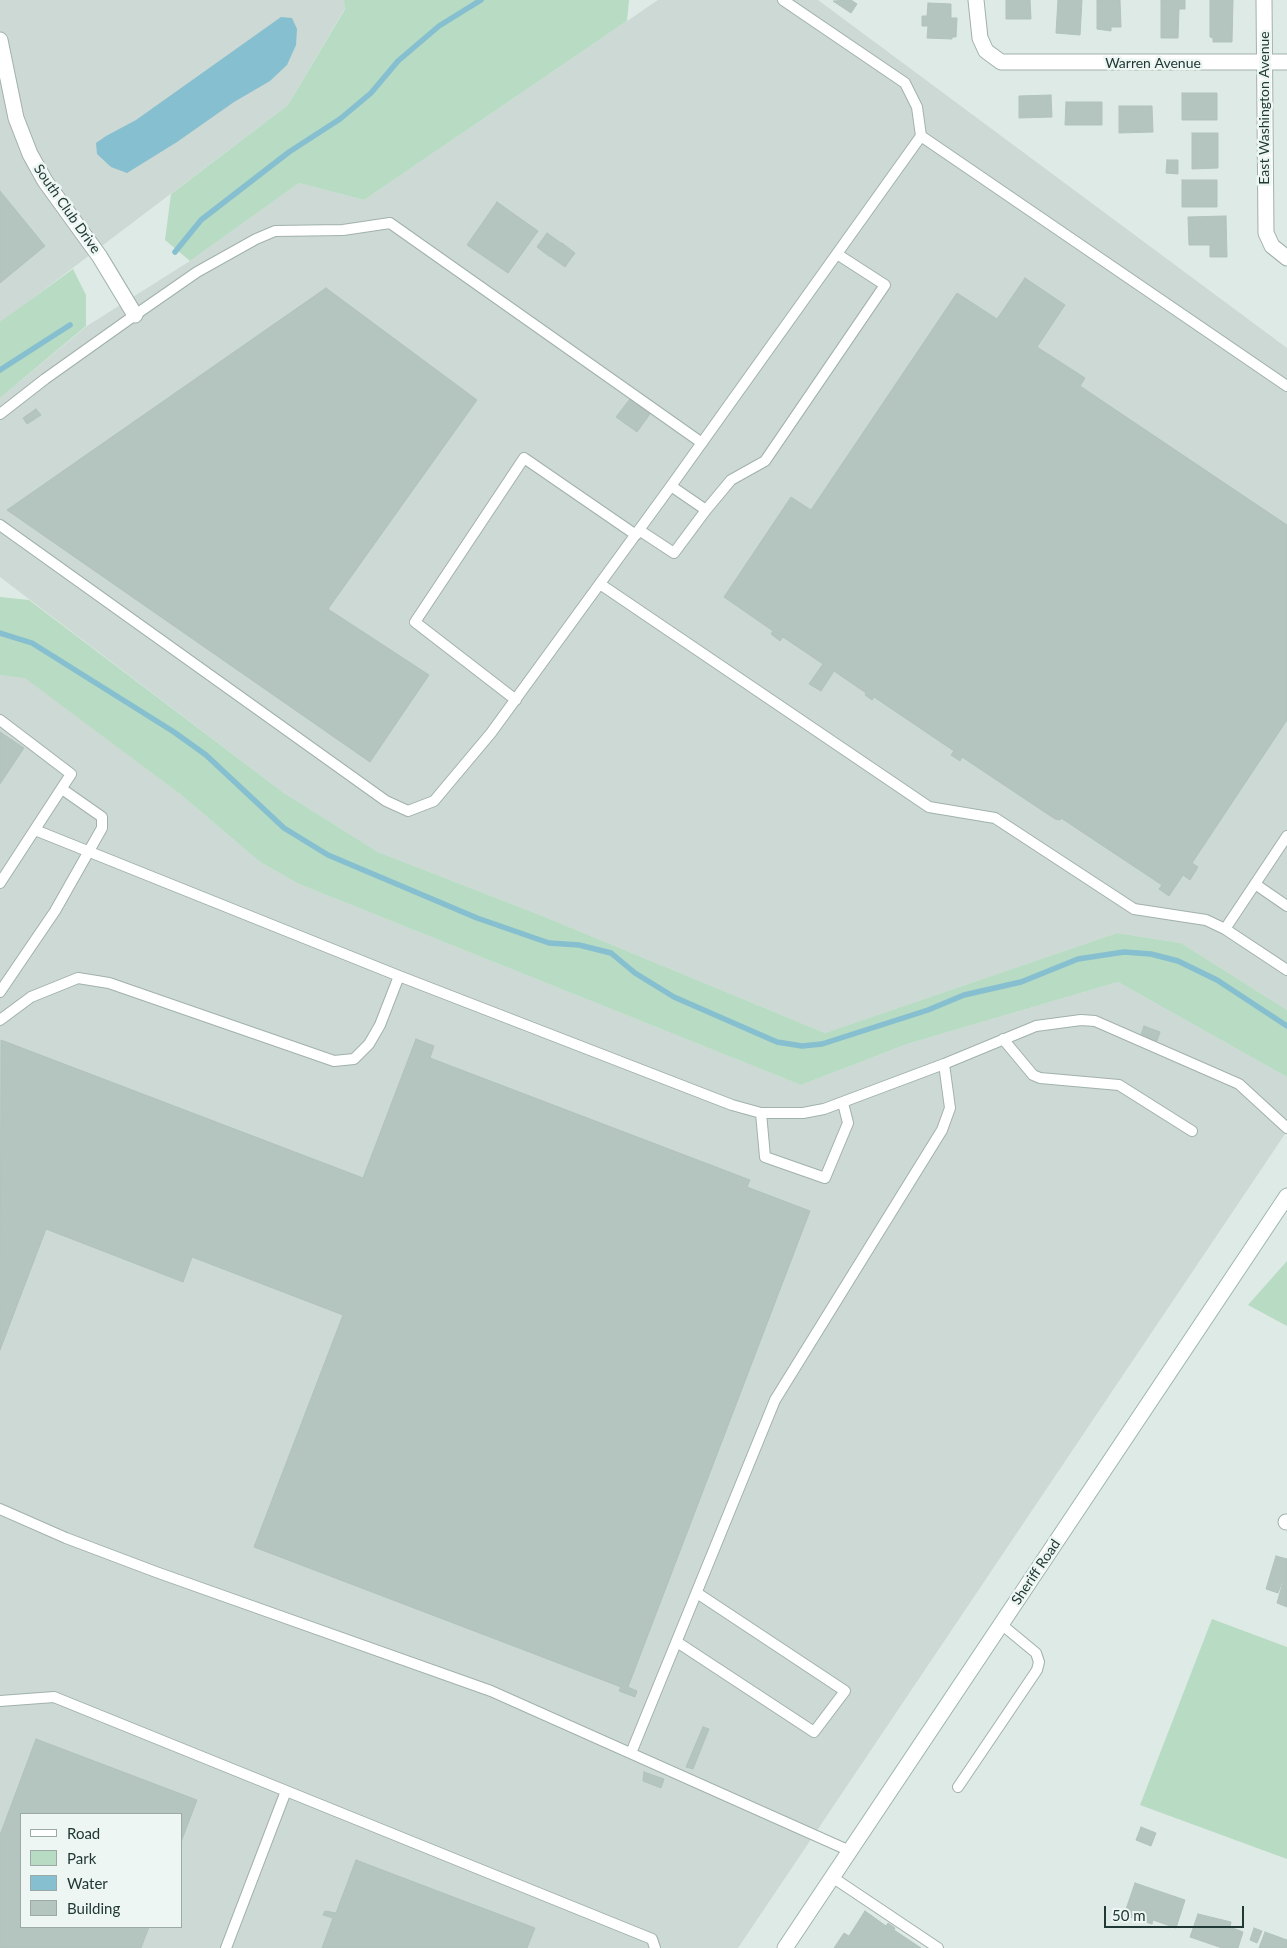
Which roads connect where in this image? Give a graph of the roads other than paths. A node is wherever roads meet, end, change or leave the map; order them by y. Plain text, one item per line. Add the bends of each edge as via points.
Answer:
1 (783, 0) edge
2 (976, 0) edge
3 (1264, 0) edge
4 (0, 40) edge
5 (1264, 62) junction
6 (1287, 62) edge
7 (921, 136) junction
8 (837, 254) junction
9 (1287, 258) edge
10 (135, 315) junction
11 (1287, 386) edge
12 (0, 414) edge
13 (702, 443) junction
14 (671, 486) junction
15 (706, 510) junction
16 (0, 525) edge
17 (638, 533) junction
18 (600, 584) junction
19 (516, 700) junction
20 (0, 720) edge
21 (62, 789) junction
22 (35, 830) junction
23 (1287, 836) edge
24 (90, 853) junction
25 (0, 883) edge
26 (1255, 884) junction
27 (1287, 906) edge
28 (1225, 929) junction
29 (1287, 970) edge
30 (399, 976) junction
31 (0, 992) edge
32 (0, 1020) edge
33 (1003, 1039) junction
34 (944, 1064) junction
35 (843, 1103) junction
36 (761, 1113) junction
37 (1287, 1128) edge
38 (1192, 1131) dead end
39 (1287, 1196) edge
40 (0, 1509) edge
41 (696, 1593) junction
42 (1001, 1624) junction
43 (677, 1642) junction
44 (0, 1701) edge
45 (631, 1753) junction
46 (958, 1786) dead end
47 (286, 1791) junction
48 (850, 1851) junction
49 (832, 1877) junction
50 (226, 1948) edge
51 (655, 1948) edge
52 (784, 1948) edge
53 (938, 1948) edge

1 - 7 lane via 905,83 916,107
2 - 5 street, Warren Avenue via 978,28 986,51 1001,62
3 - 5 street, East Washington Avenue
4 - 10 street, South Club Drive via 16,118 30,154
5 - 6 street, Warren Avenue
5 - 9 street, East Washington Avenue via 1265,216 1268,240
7 - 8 lane
7 - 11 lane
8 - 13 lane
8 - 15 lane via 885,285 765,461 731,480
10 - 12 lane
10 - 13 lane via 197,272 275,231 343,230 390,223
13 - 14 lane
14 - 15 lane
14 - 17 lane
15 - 17 lane via 674,553
16 - 19 lane via 386,801 408,811 434,801
17 - 18 lane
17 - 19 lane via 524,458 414,622
18 - 19 lane
18 - 28 lane via 929,807 995,818 1134,908 1206,920
20 - 21 lane via 71,774
21 - 22 lane
21 - 24 lane via 102,817 102,828
22 - 24 lane
22 - 25 lane
23 - 26 lane
24 - 30 lane
24 - 31 lane
26 - 27 lane
26 - 28 lane
28 - 29 lane
30 - 32 lane via 380,1025 369,1044 354,1059 334,1061 109,983 78,978 31,997
30 - 36 lane via 732,1105
33 - 34 lane
33 - 37 lane via 1036,1026 1095,1021 1238,1084
33 - 38 lane via 1040,1078 1119,1085
34 - 35 lane
34 - 41 lane via 950,1108 942,1130 775,1400
35 - 36 lane via 803,1113
35 - 36 lane via 848,1123 825,1178 765,1157
39 - 42 street, Sheriff Road
40 - 45 lane via 156,1572 491,1692
41 - 43 lane
41 - 43 lane via 845,1691 814,1732
42 - 46 lane via 1036,1653 1037,1670
42 - 48 street, Sheriff Road
43 - 45 lane
44 - 47 lane via 54,1697
45 - 48 lane
47 - 50 lane
47 - 51 lane via 652,1939
48 - 49 street, Sheriff Road
49 - 52 street, Sheriff Road
49 - 53 lane

